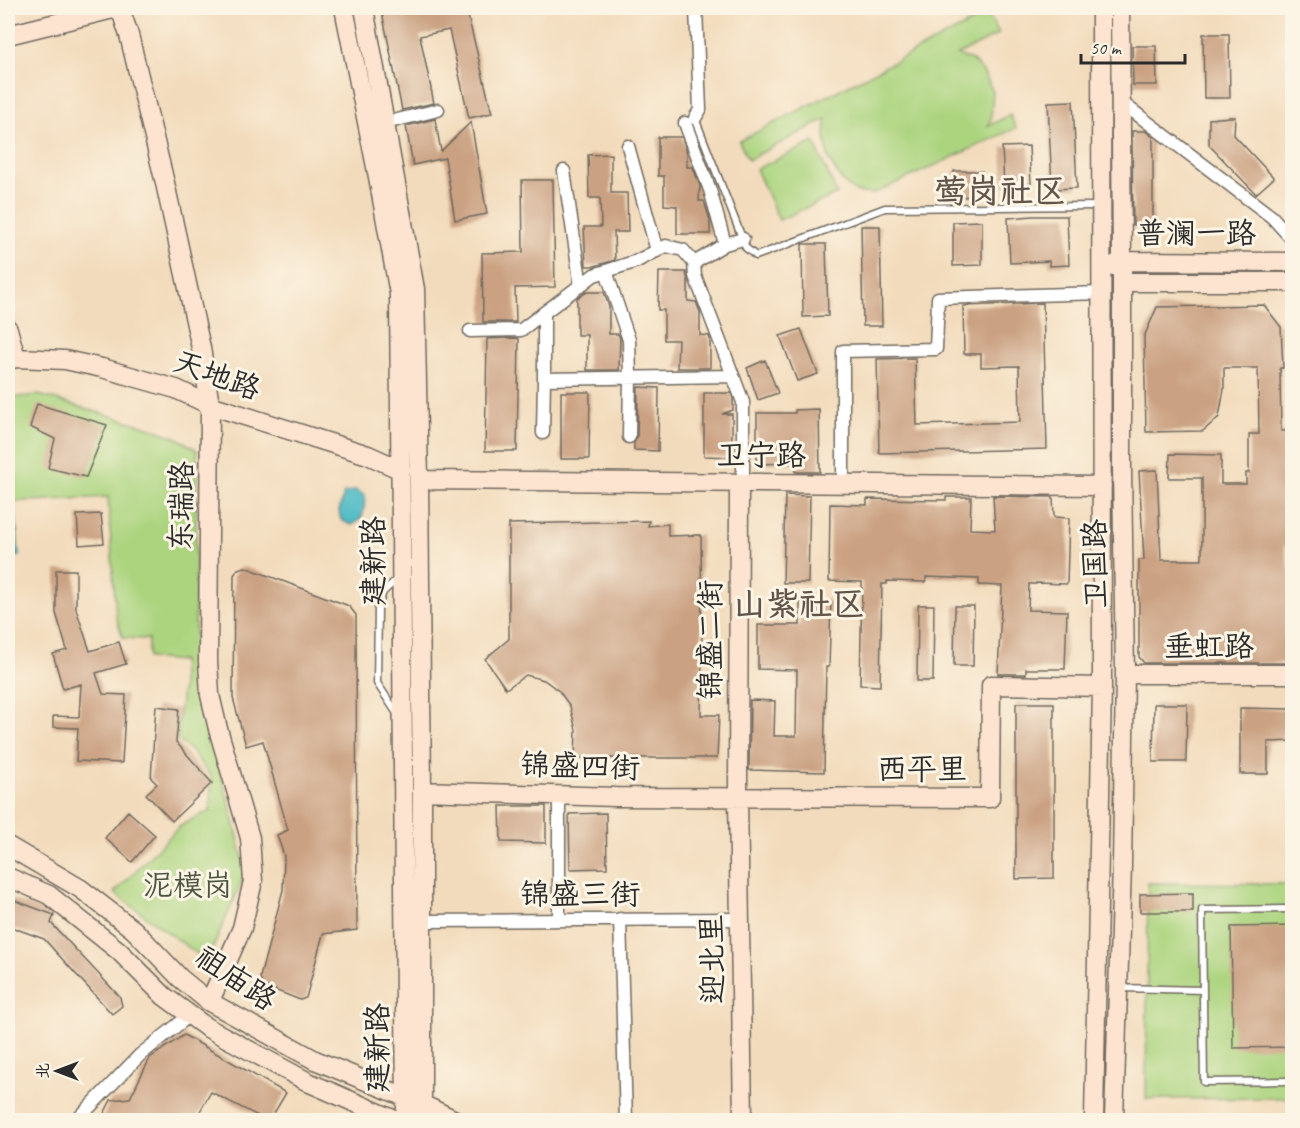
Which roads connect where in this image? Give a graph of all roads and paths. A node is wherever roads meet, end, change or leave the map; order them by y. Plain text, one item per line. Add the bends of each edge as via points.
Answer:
1 (119, 8) edge
2 (344, 8) edge
3 (364, 8) edge
4 (696, 8) edge
5 (1101, 8) edge
6 (1120, 8) edge
7 (8, 35) edge
8 (1120, 102) junction
9 (438, 110) dead end
10 (690, 121) junction
11 (385, 123) junction
12 (628, 146) dead end
13 (564, 171) dead end
14 (1102, 206) junction
15 (742, 238) junction
16 (1293, 239) edge
17 (724, 244) junction
18 (657, 251) junction
19 (1122, 261) junction
20 (1293, 261) edge
21 (693, 263) junction
22 (1102, 270) junction
23 (606, 271) junction
24 (1122, 282) junction
25 (1293, 282) edge
26 (581, 286) junction
27 (1102, 293) junction
28 (544, 314) junction
29 (8, 329) edge
30 (470, 331) dead end
31 (12, 359) edge
32 (733, 376) junction
33 (630, 378) junction
34 (544, 379) junction
35 (210, 405) junction
36 (543, 433) dead end
37 (629, 437) dead end
38 (401, 470) junction
39 (419, 480) junction
40 (741, 483) junction
41 (843, 484) junction
42 (1102, 486) junction
43 (402, 574) junction
44 (1125, 674) junction
45 (1293, 674) edge
46 (1102, 687) junction
47 (403, 722) junction
48 (422, 791) junction
49 (559, 794) junction
50 (738, 797) junction
51 (8, 846) edge
52 (8, 877) edge
53 (1293, 909) edge
54 (620, 919) junction
55 (740, 919) junction
56 (559, 920) junction
57 (422, 921) junction
58 (1118, 988) junction
59 (1203, 990) junction
60 (208, 1001) junction
61 (190, 1015) junction
62 (1293, 1081) edge
63 (1094, 1091) junction
64 (1115, 1092) junction
65 (417, 1107) edge
66 (77, 1120) edge
67 (395, 1120) edge
68 (406, 1120) edge
69 (455, 1120) edge
70 (626, 1120) edge
71 (743, 1120) edge
72 (1083, 1120) edge
73 (1094, 1120) edge
74 (1114, 1120) edge
75 (1120, 1120) edge

1 - 7 main road
1 - 35 main road, 东瑞路 via 165,183
2 - 38 main road, 建新路 via 399,294
3 - 11 main road, 建新路
4 - 10 street via 700,110
5 - 14 main road
6 - 8 main road, 卫国路
8 - 16 street via 1272,217
8 - 19 main road, 卫国路
9 - 11 street
10 - 15 lane
10 - 17 street
11 - 39 main road, 建新路 via 415,289
12 - 18 street
13 - 26 street
14 - 15 lane via 885,208 756,256
14 - 22 main road
15 - 17 street
17 - 21 street
18 - 21 street via 666,246 683,250
18 - 23 street
19 - 20 main road, 普澜一路
19 - 22 main road, 普澜一路
19 - 24 main road, 卫国路
21 - 32 street
22 - 24 main road
22 - 27 main road
23 - 26 street
23 - 33 street via 630,340
24 - 25 main road, 普澜一路
24 - 44 main road, 卫国路
26 - 28 street
27 - 41 street via 938,298 936,349 843,351
27 - 42 main road
28 - 30 street via 520,330
28 - 34 street
29 - 31 main road
31 - 35 main road, 天地路 via 65,360 102,368 176,389
32 - 33 street
32 - 40 street via 743,402
33 - 34 street
33 - 37 street
34 - 36 street
35 - 38 main road, 天地路 via 368,455
35 - 60 main road, 东瑞路 via 210,695 250,838 253,881 242,928
38 - 43 main road, 建新路
39 - 40 main road, 卫宁路
39 - 48 main road, 建新路
40 - 41 main road, 卫宁路
40 - 50 main road, 锦盛二街
41 - 42 main road, 卫宁路
42 - 46 main road
43 - 47 main road, 建新路
43 - 47 lane via 383,592 378,607 377,683
44 - 45 main road, 垂虹路
44 - 58 main road, 卫国路
46 - 50 main road, 西平里 via 991,686 990,798
46 - 63 main road
47 - 65 main road, 建新路
48 - 49 main road, 锦盛四街
48 - 57 main road, 建新路
49 - 50 main road, 锦盛四街
49 - 56 street
50 - 55 main road, 迎北里
51 - 60 main road, 祖庙路 via 81,889 134,930
52 - 61 main road, 祖庙路 via 49,895
53 - 59 lane via 1202,910
54 - 55 street, 锦盛三街
54 - 56 street, 锦盛三街
54 - 70 street
55 - 71 main road, 迎北里
56 - 57 street, 锦盛三街
57 - 65 main road, 建新路
58 - 59 lane
58 - 64 main road, 卫国路
59 - 62 lane via 1204,1082
60 - 65 main road, 祖庙路 via 315,1060
61 - 66 street via 140,1055
61 - 67 main road, 祖庙路 via 310,1083
63 - 72 main road
63 - 73 main road
64 - 74 main road, 卫国路
64 - 75 main road
65 - 68 main road, 建新路
65 - 69 main road, 祖庙路

